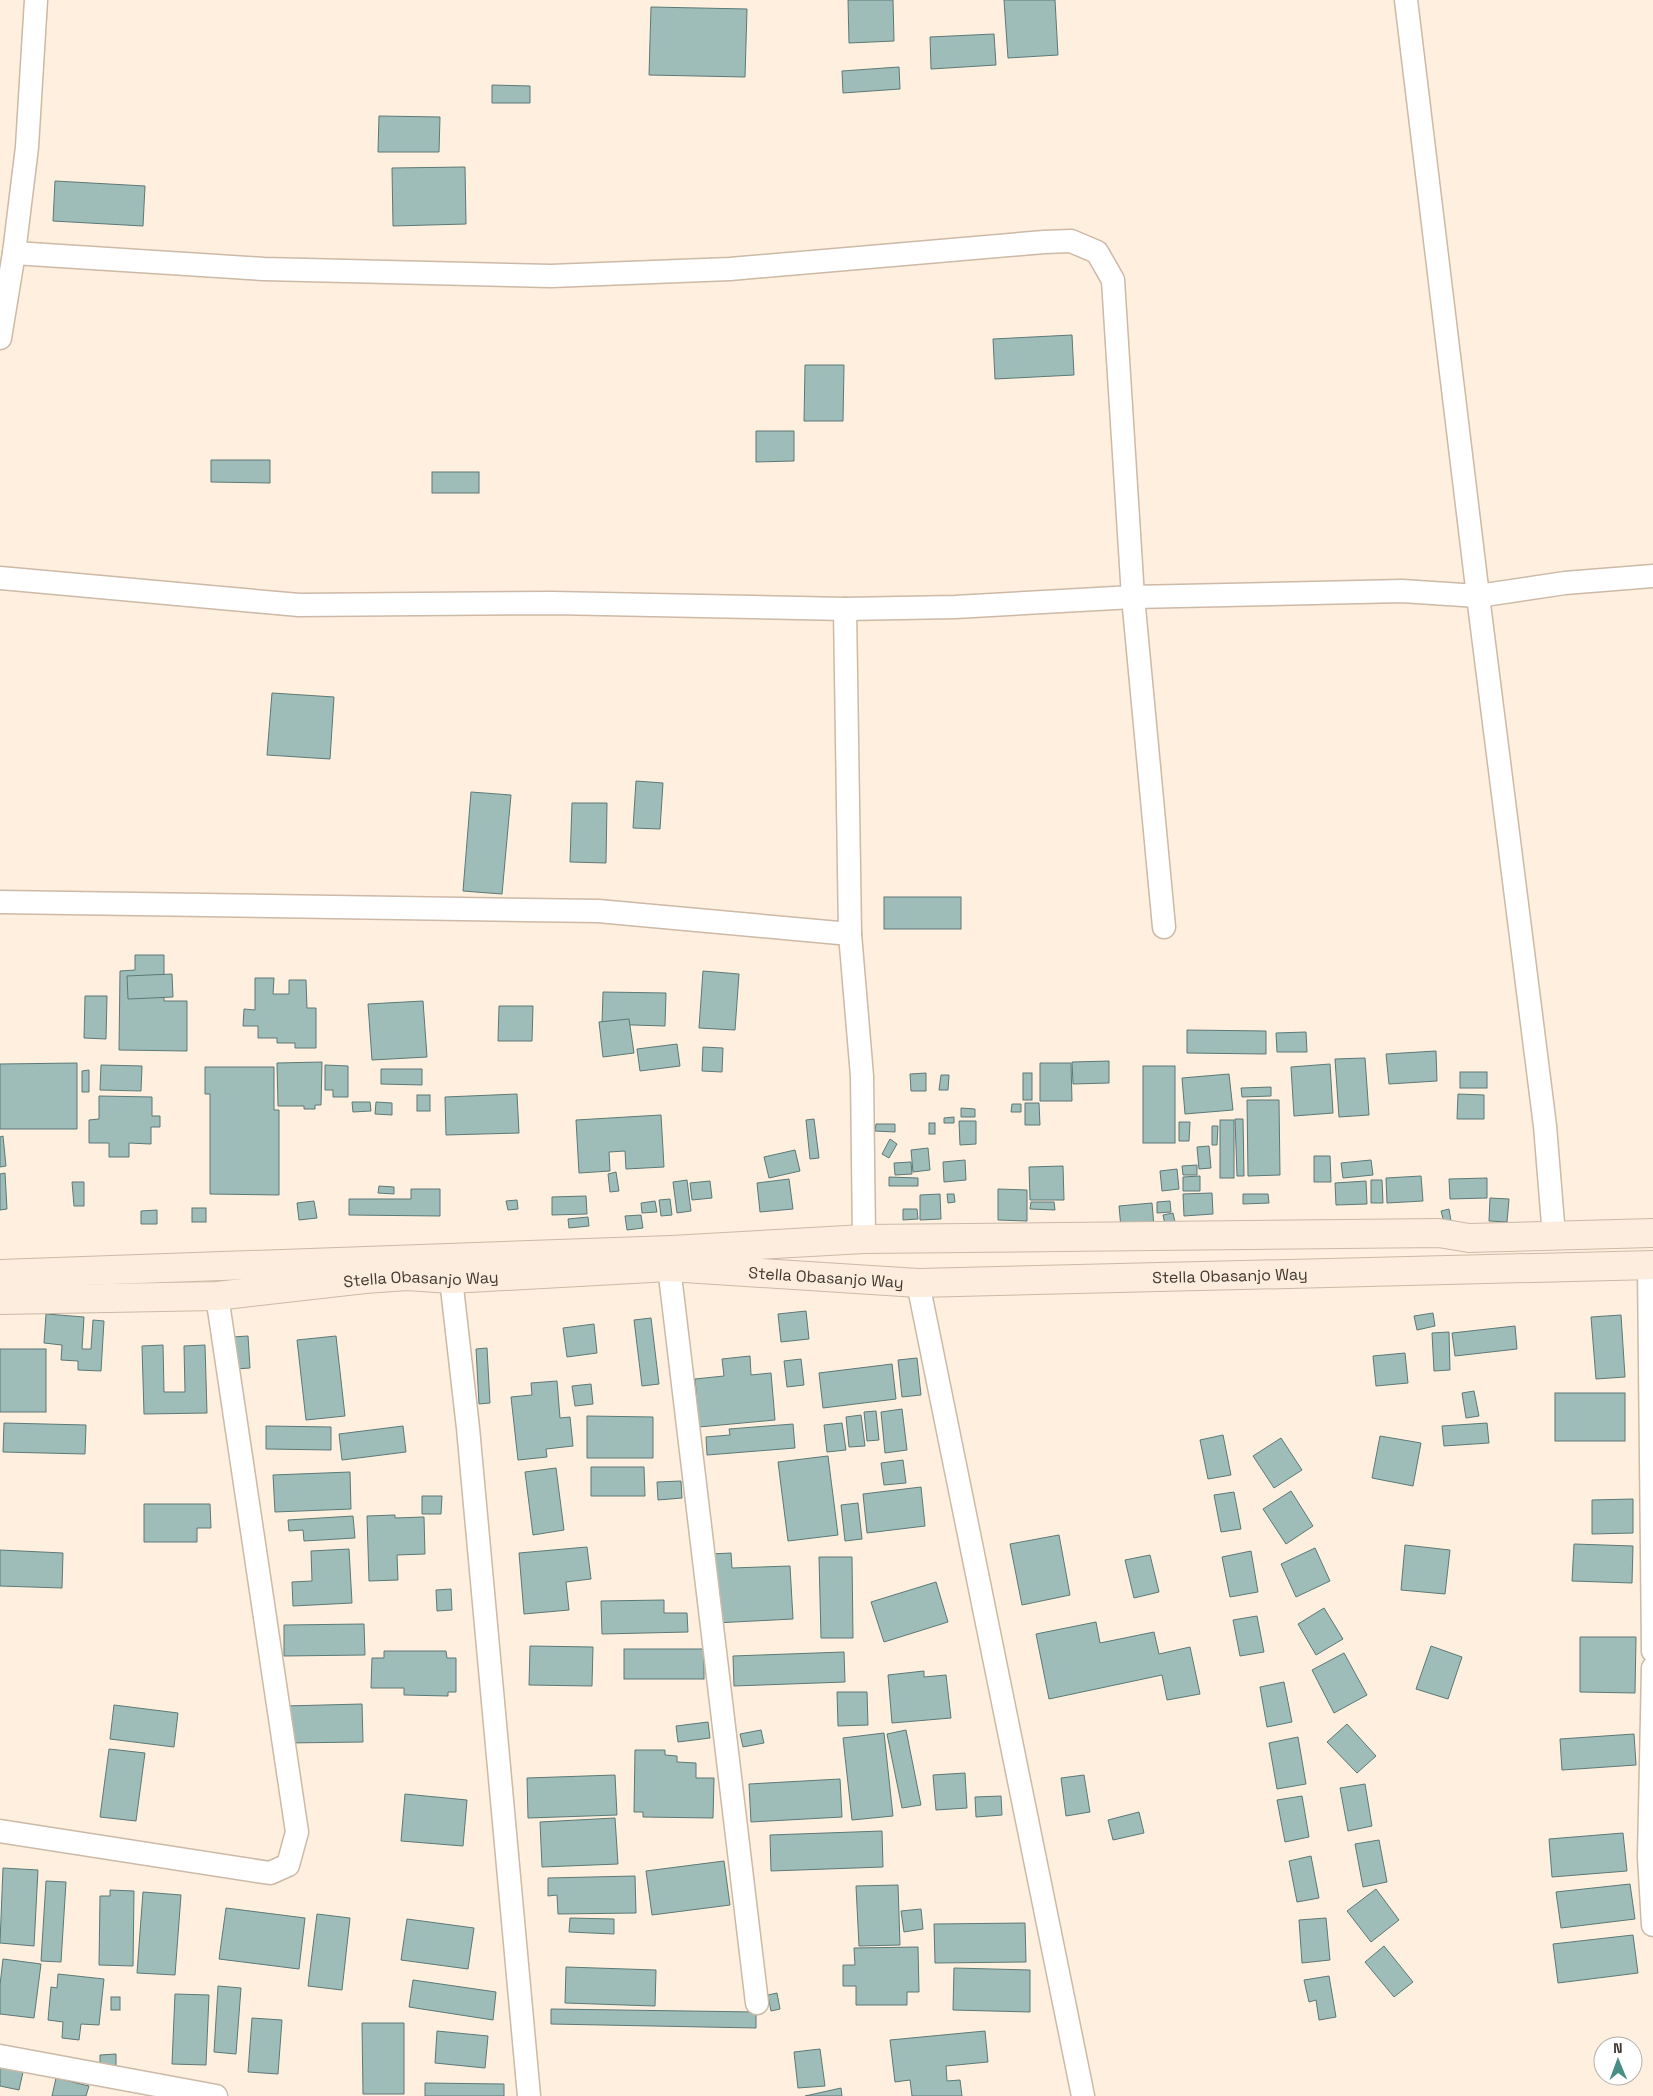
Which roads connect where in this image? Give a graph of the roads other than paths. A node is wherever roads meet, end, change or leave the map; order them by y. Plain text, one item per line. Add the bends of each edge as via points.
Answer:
1 (36, 0) edge
2 (1406, 0) edge
3 (14, 253) junction
4 (0, 338) edge
5 (1653, 576) edge
6 (0, 578) edge
7 (1478, 596) junction
8 (1133, 597) junction
9 (844, 609) junction
10 (0, 902) edge
11 (1164, 927) dead end
12 (850, 934) junction
13 (1653, 1233) edge
14 (1554, 1236) junction
15 (864, 1239) junction
16 (1651, 1266) edge
17 (669, 1267) junction
18 (387, 1269) junction
19 (0, 1274) edge
20 (452, 1279) junction
21 (918, 1284) junction
22 (217, 1296) junction
23 (0, 1300) edge
24 (1653, 1651) edge
25 (1653, 1668) edge
26 (0, 1831) edge
27 (1653, 1925) edge
28 (757, 2003) dead end
29 (0, 2056) edge
30 (216, 2096) edge
31 (529, 2096) edge
32 (1083, 2096) edge

1 - 3 street via 27,148
2 - 7 street
3 - 4 street
3 - 8 street via 264,269 551,276 730,269 1071,242 1096,252 1113,280
5 - 7 street via 1565,583
6 - 9 street via 299,605 553,603
7 - 8 street via 1402,591
7 - 14 street via 1545,1126
8 - 9 street via 955,607
8 - 11 street
9 - 12 street
10 - 12 street via 598,911
12 - 15 street via 862,1076
13 - 14 street
14 - 15 street via 1469,1238 1439,1233
15 - 18 street
16 - 21 street, Stella Obasanjo Way
16 - 24 street
17 - 20 street, Stella Obasanjo Way
17 - 21 street, Stella Obasanjo Way
17 - 28 street
18 - 19 street
18 - 20 street, Stella Obasanjo Way via 407,1276
18 - 22 street, Stella Obasanjo Way via 365,1279
20 - 31 street
21 - 32 street
22 - 23 street, Stella Obasanjo Way
22 - 26 street via 297,1832 288,1865 270,1872
25 - 27 street via 1649,1857
29 - 30 street

